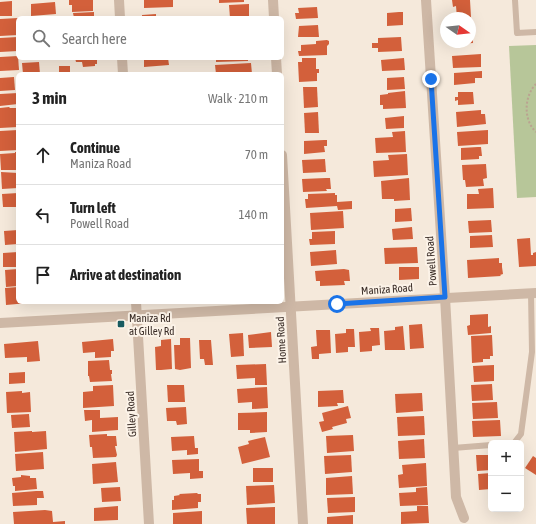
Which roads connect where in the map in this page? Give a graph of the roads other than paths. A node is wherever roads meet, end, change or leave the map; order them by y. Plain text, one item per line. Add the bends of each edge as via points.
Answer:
1 (119, 0) edge
2 (273, 0) edge
3 (426, 0) edge
4 (515, 0) edge
5 (120, 16) edge
6 (274, 16) edge
7 (536, 32) edge
8 (122, 60) edge
9 (276, 60) edge
10 (123, 72) edge
11 (277, 72) edge
12 (284, 189) edge
13 (533, 293) edge
14 (445, 297) junction
15 (136, 304) edge
16 (291, 307) junction
17 (137, 316) junction
18 (0, 324) edge
19 (516, 440) edge
20 (488, 446) edge
21 (453, 448) junction
22 (464, 518) dead end
23 (149, 524) edge
24 (303, 524) edge

1 - 5 street
2 - 6 street
3 - 14 street, Powell Road
4 - 7 lane via 517,33
8 - 10 street
9 - 11 street
12 - 16 street, Home Road
13 - 14 street, Maniza Road
13 - 19 lane via 532,352 521,434
14 - 16 street, Maniza Road
14 - 21 street, Powell Road
15 - 17 street, Gilley Road
16 - 17 street, Maniza Road
16 - 24 street, Home Road
17 - 18 street, Maniza Road
17 - 23 street, Gilley Road
20 - 21 lane
21 - 22 street, Powell Road via 456,497

